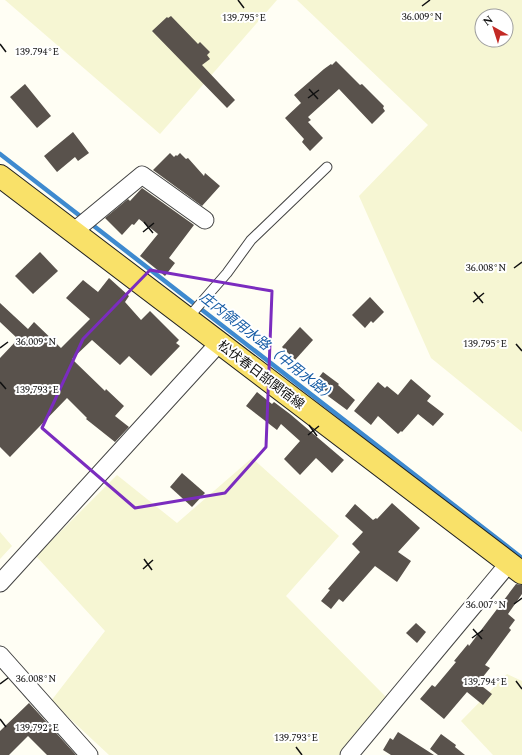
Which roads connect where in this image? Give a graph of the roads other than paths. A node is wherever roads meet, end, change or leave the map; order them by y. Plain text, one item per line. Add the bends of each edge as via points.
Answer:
1 (327, 167) dead end
2 (0, 176) edge
3 (205, 220) dead end
4 (73, 232) junction
5 (187, 319) junction
6 (219, 343) junction
7 (516, 568) edge
8 (0, 583) edge
9 (0, 656) edge
10 (89, 755) edge
11 (349, 755) edge

1 - 5 lane via 251,240 227,273
2 - 4 main road, 松伏春日部関宿線
3 - 4 street via 142,175
4 - 5 main road, 松伏春日部関宿線
5 - 6 main road, 松伏春日部関宿線
6 - 7 main road, 松伏春日部関宿線
6 - 8 street
7 - 11 street
9 - 10 street

